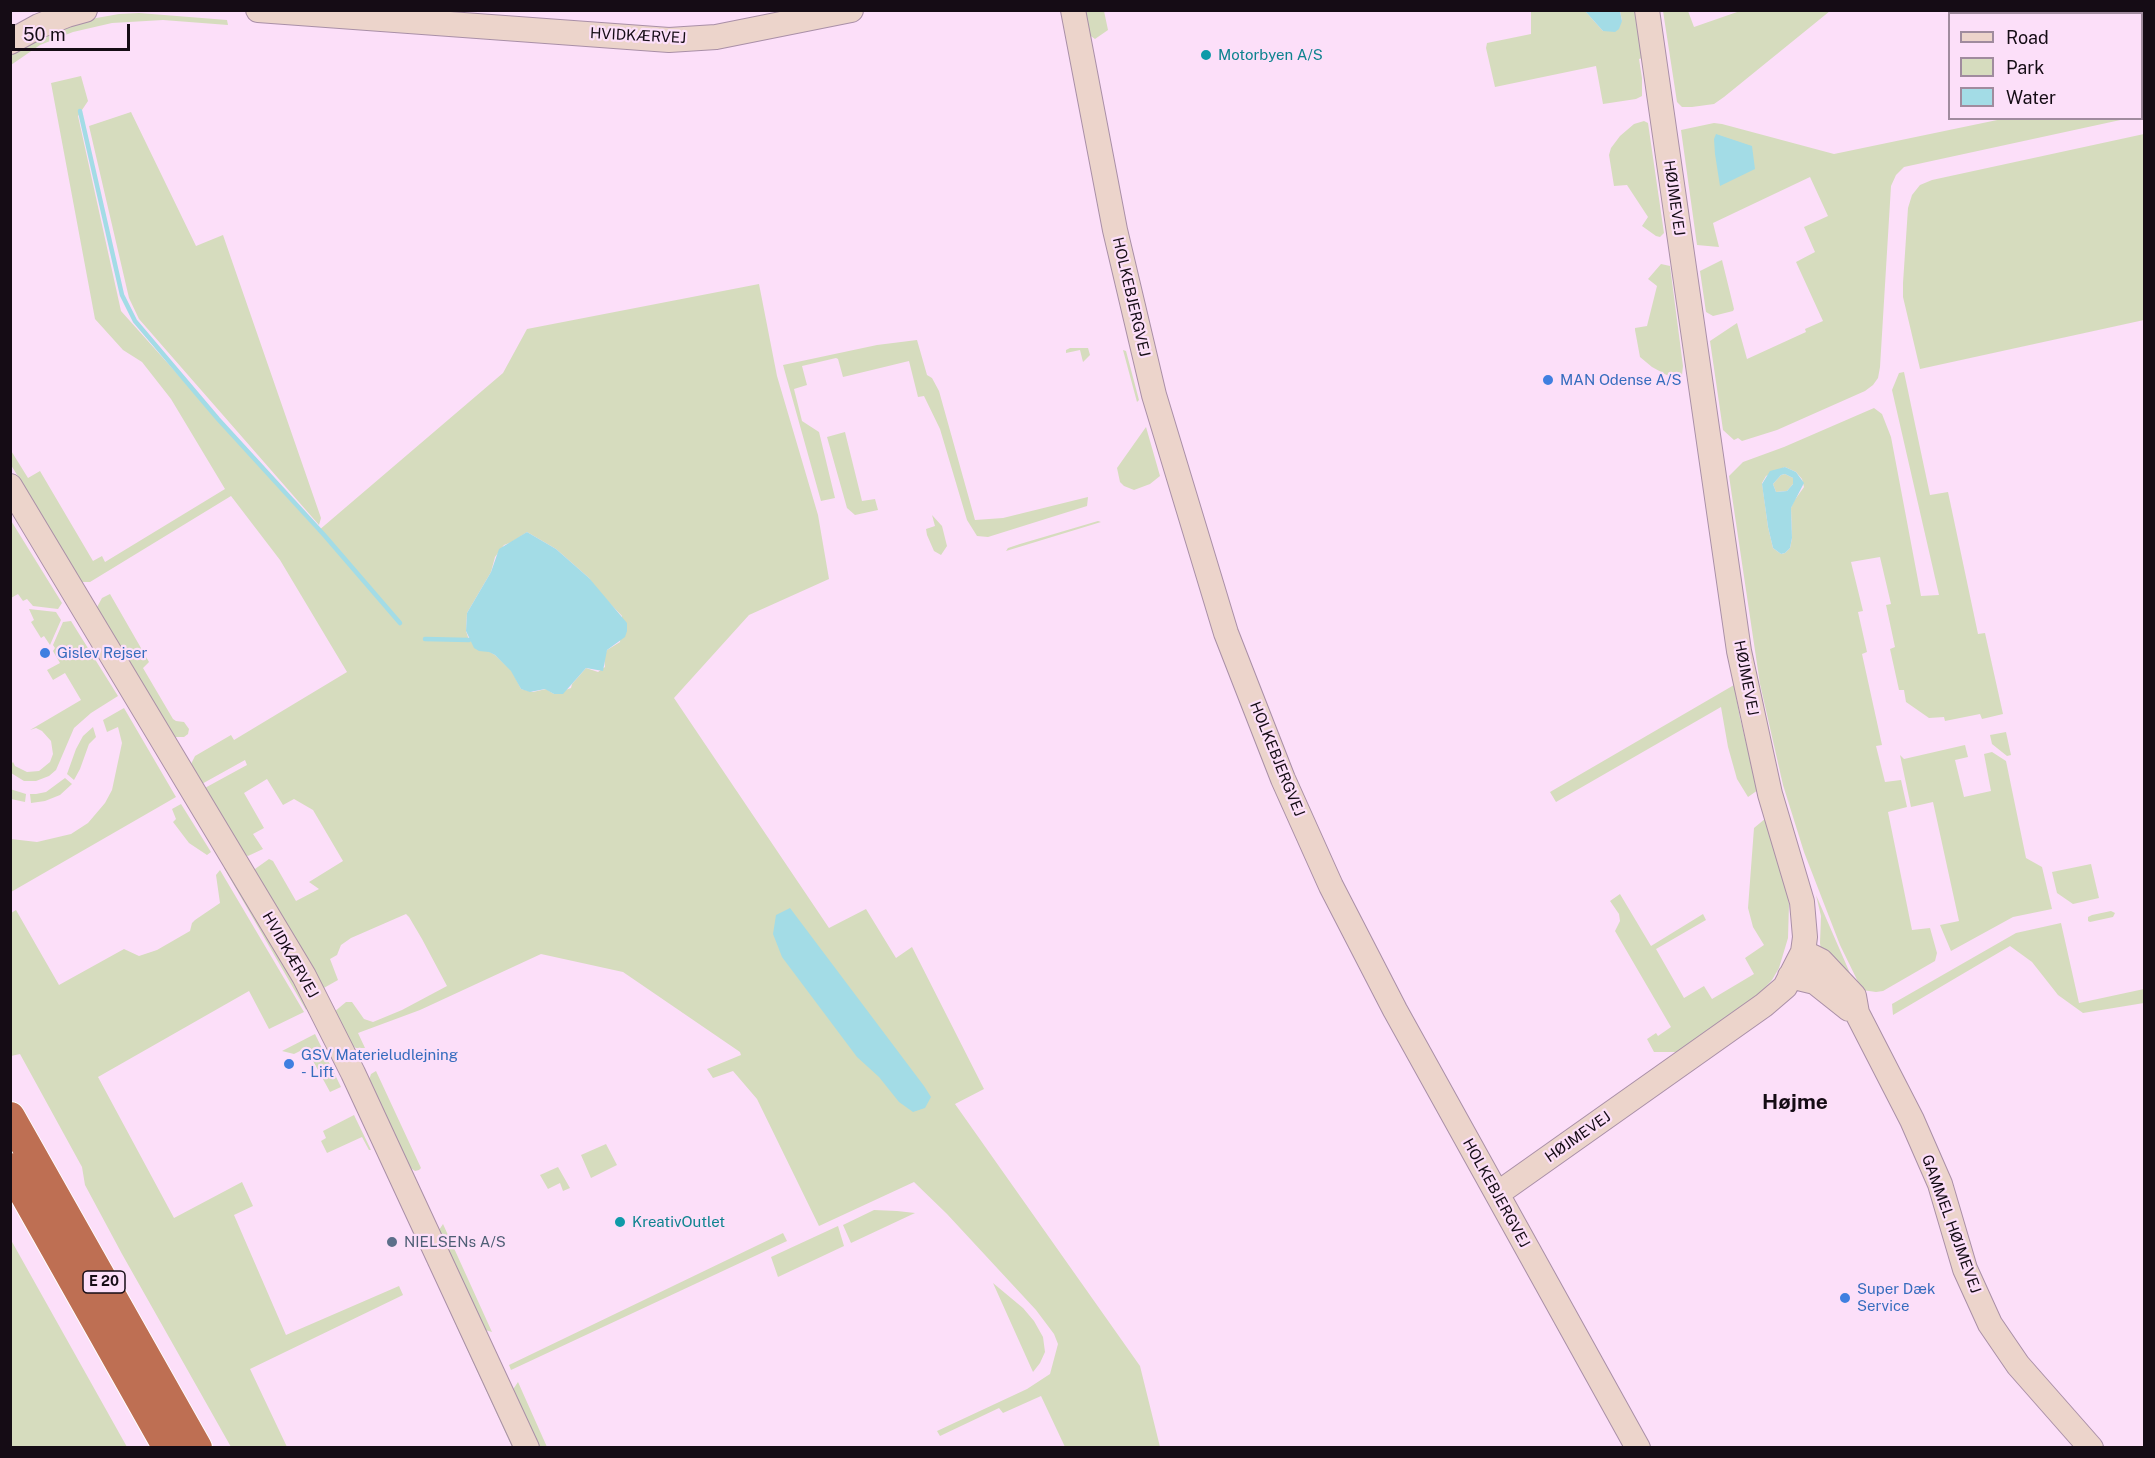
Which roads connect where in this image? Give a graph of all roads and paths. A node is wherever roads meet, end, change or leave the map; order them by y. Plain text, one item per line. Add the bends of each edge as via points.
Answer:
1 (85, 10) edge
2 (258, 10) edge
3 (851, 10) edge
4 (1073, 10) edge
5 (1647, 10) edge
6 (424, 16) edge
7 (10, 42) edge
8 (10, 486) edge
9 (1803, 952) junction
10 (1790, 976) junction
11 (1857, 1013) junction
12 (10, 1117) edge
13 (10, 1168) edge
14 (1497, 1194) junction
15 (168, 1448) edge
16 (197, 1448) edge
17 (527, 1448) edge
18 (1638, 1448) edge
19 (2091, 1448) edge

1 - 7 street via 39,26
2 - 6 street, HVIDKÆRVEJ
3 - 6 street, HVIDKÆRVEJ via 716,37 669,40
4 - 14 street, HOLKEBJERGVEJ via 1115,230 1154,395 1226,633 1331,886
5 - 9 street, HØJMEVEJ via 1739,651 1770,794 1802,902
8 - 17 street, HVIDKÆRVEJ via 304,976
9 - 10 street, HØJMEVEJ
9 - 11 street, GAMMEL HØJMEVEJ via 1821,961 1842,982 1854,996
10 - 11 street, GAMMEL HØJMEVEJ via 1815,981 1844,1007
10 - 14 street, HØJMEVEJ via 1785,987 1764,1005
11 - 19 street, GAMMEL HØJMEVEJ via 1940,1184 1965,1269 1990,1324 2018,1365
12 - 16 highway, E 20
13 - 15 highway, E 20
14 - 18 street, HOLKEBJERGVEJ

